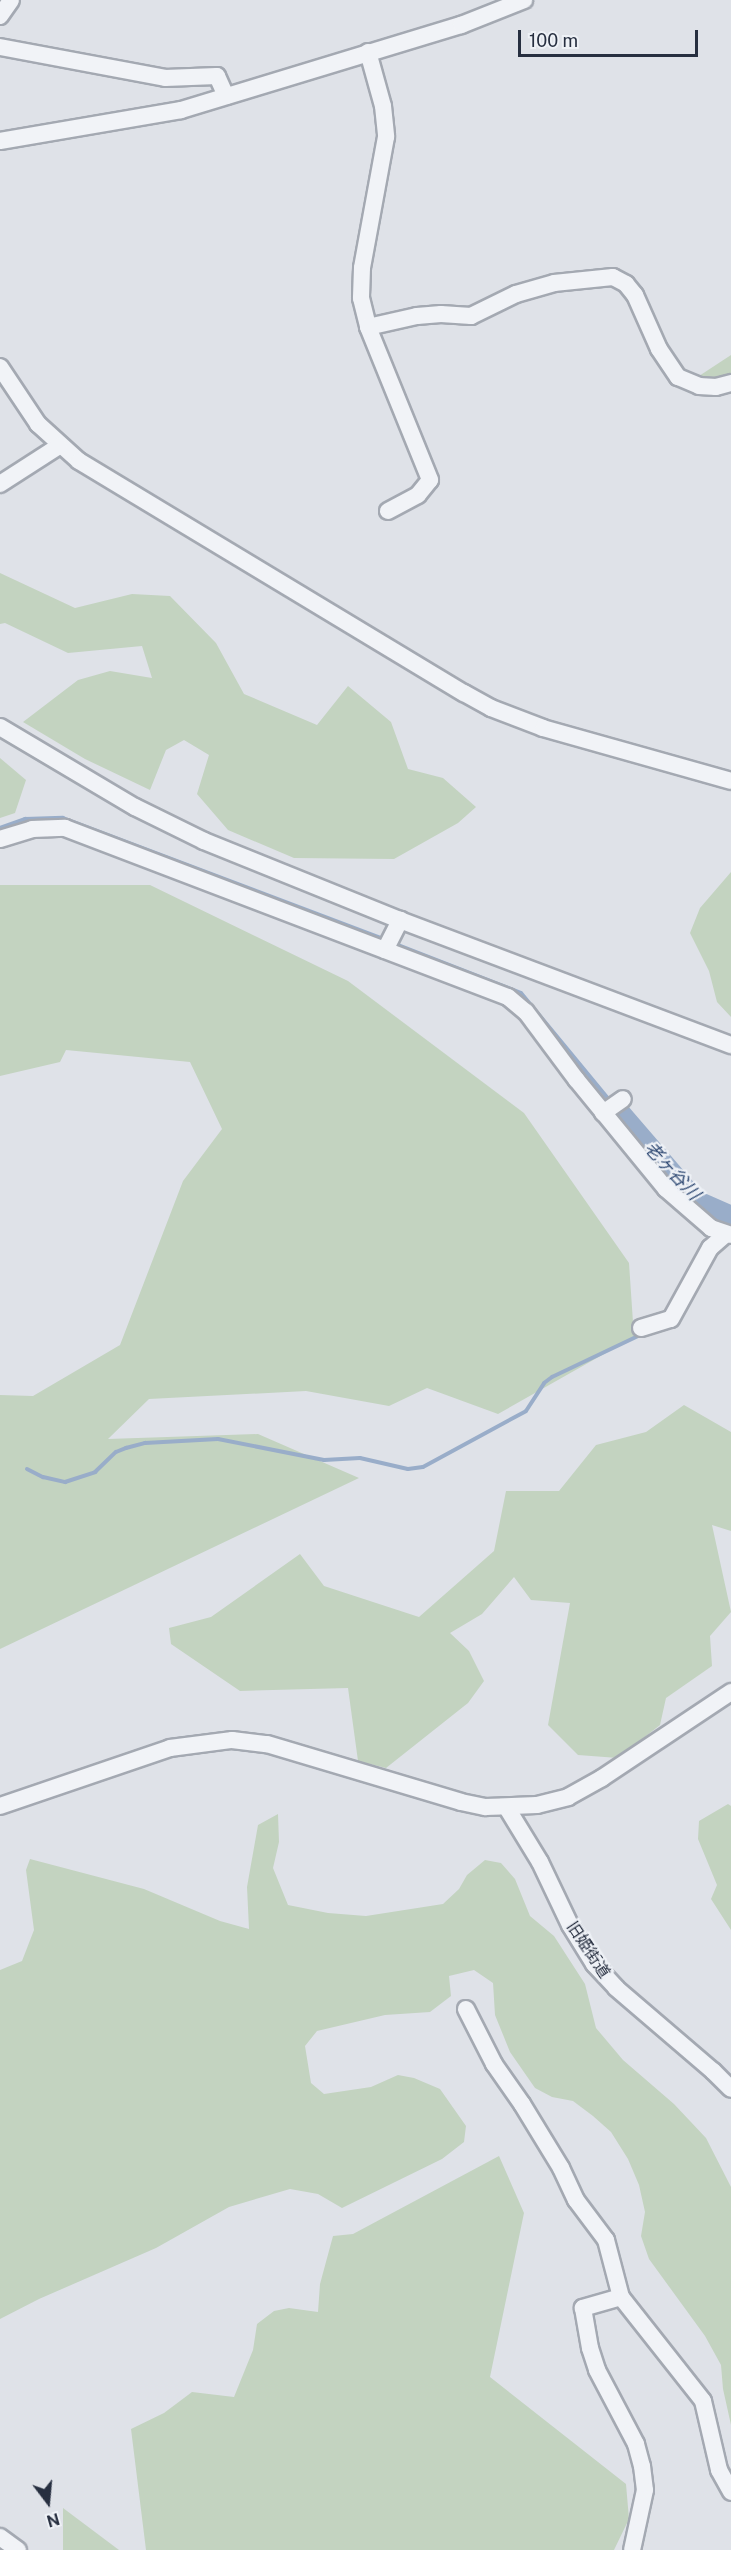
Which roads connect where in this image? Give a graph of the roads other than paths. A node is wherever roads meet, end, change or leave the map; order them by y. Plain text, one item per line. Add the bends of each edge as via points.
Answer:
1 (11, 0) edge
2 (524, 0) edge
3 (497, 5) edge
4 (0, 16) edge
5 (0, 47) edge
6 (368, 52) junction
7 (226, 96) junction
8 (0, 141) edge
9 (368, 327) junction
10 (0, 367) edge
11 (731, 383) edge
12 (59, 446) junction
13 (0, 484) edge
14 (388, 511) dead end
15 (0, 727) edge
16 (731, 781) edge
17 (0, 839) edge
18 (392, 937) junction
19 (731, 1045) edge
20 (623, 1099) dead end
21 (603, 1113) junction
22 (722, 1232) edge
23 (641, 1328) dead end
24 (731, 1692) edge
25 (0, 1806) edge
26 (507, 1808) junction
27 (466, 2009) dead end
28 (731, 2089) edge
29 (621, 2297) junction
30 (731, 2492) edge
31 (0, 2537) edge
32 (18, 2550) edge
33 (632, 2550) edge

1 - 4 street
2 - 3 street
3 - 6 street via 461,25
5 - 7 street via 165,78 216,76
6 - 7 street
6 - 9 street via 386,137 362,268 361,298
7 - 8 street via 181,110
9 - 11 street via 433,315 471,316 516,294 554,283 613,278 626,284 635,295 659,349 678,376 699,386
9 - 14 street via 430,480 418,495
10 - 12 street via 38,424
12 - 13 street
12 - 16 street via 491,708 543,728
15 - 18 street via 135,807
17 - 18 street via 32,829 65,828
18 - 19 street
18 - 21 street via 508,997 526,1012
20 - 21 street
21 - 22 street via 666,1189
22 - 23 street via 670,1319
24 - 26 street via 568,1797
25 - 26 street via 170,1748 232,1740 279,1747 460,1802
26 - 28 street, 旧姫街道 via 594,1964
27 - 29 street via 494,2064 522,2103 576,2200 606,2240
29 - 30 street via 703,2401 719,2470
29 - 33 street via 583,2308 597,2370 636,2444 642,2466 645,2490
31 - 32 street

